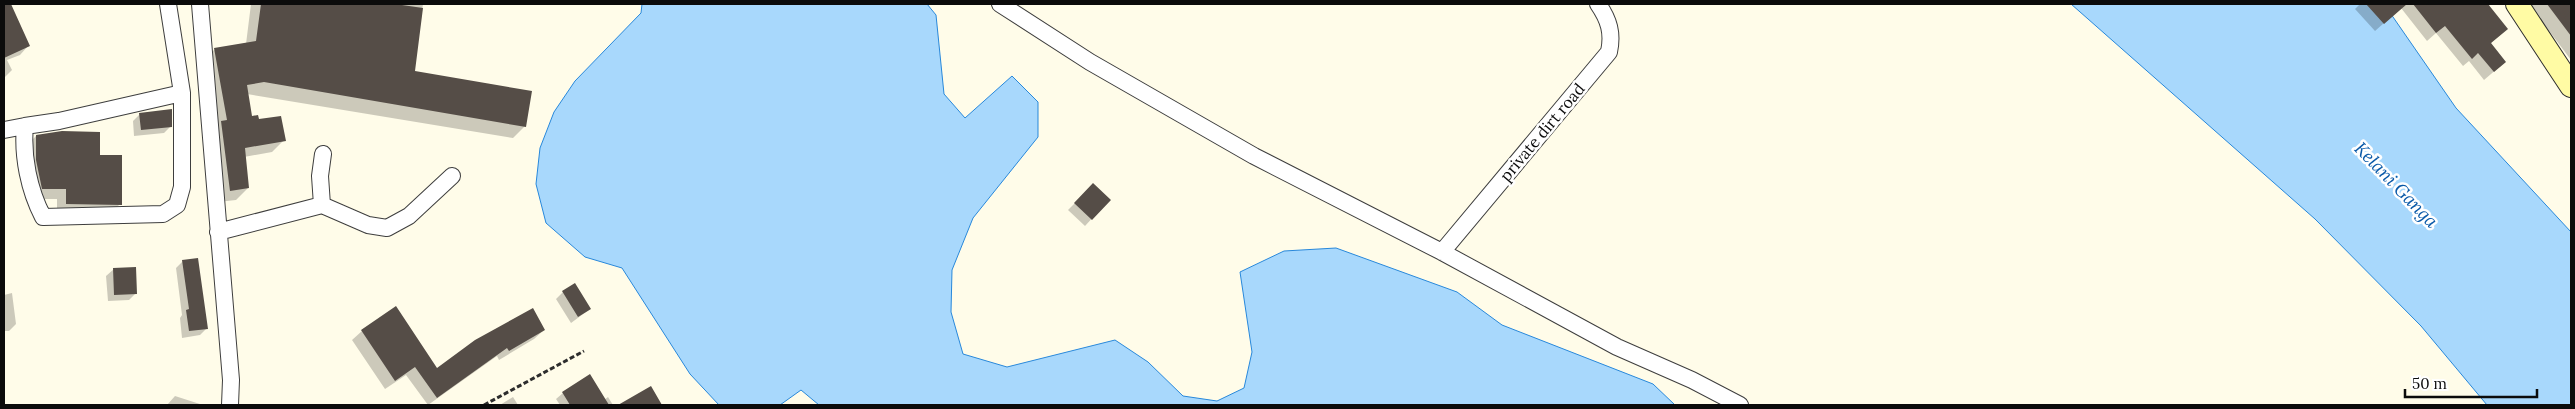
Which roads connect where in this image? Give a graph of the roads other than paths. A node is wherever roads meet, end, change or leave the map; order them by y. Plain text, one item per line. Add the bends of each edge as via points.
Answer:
1 (168, 4) edge
2 (200, 4) edge
3 (1000, 4) edge
4 (1598, 4) edge
5 (2517, 4) edge
6 (2571, 86) edge
7 (182, 93) junction
8 (26, 126) junction
9 (4, 130) edge
10 (323, 154) dead end
11 (452, 176) dead end
12 (322, 205) junction
13 (218, 232) junction
14 (1442, 252) junction
15 (230, 405) edge
16 (1740, 405) edge

1 - 7 street
2 - 13 street
3 - 14 street via 1090,62 1254,156
4 - 14 street, private dirt road via 1606,16 1612,37 1609,52
5 - 6 main road
7 - 8 street
7 - 8 street via 182,187 177,206 163,214 43,217 36,204 23,145
8 - 9 street
10 - 12 street via 320,176
11 - 12 street via 410,216 387,228 368,226
12 - 13 street
13 - 15 street via 231,380
14 - 16 street via 1617,347

